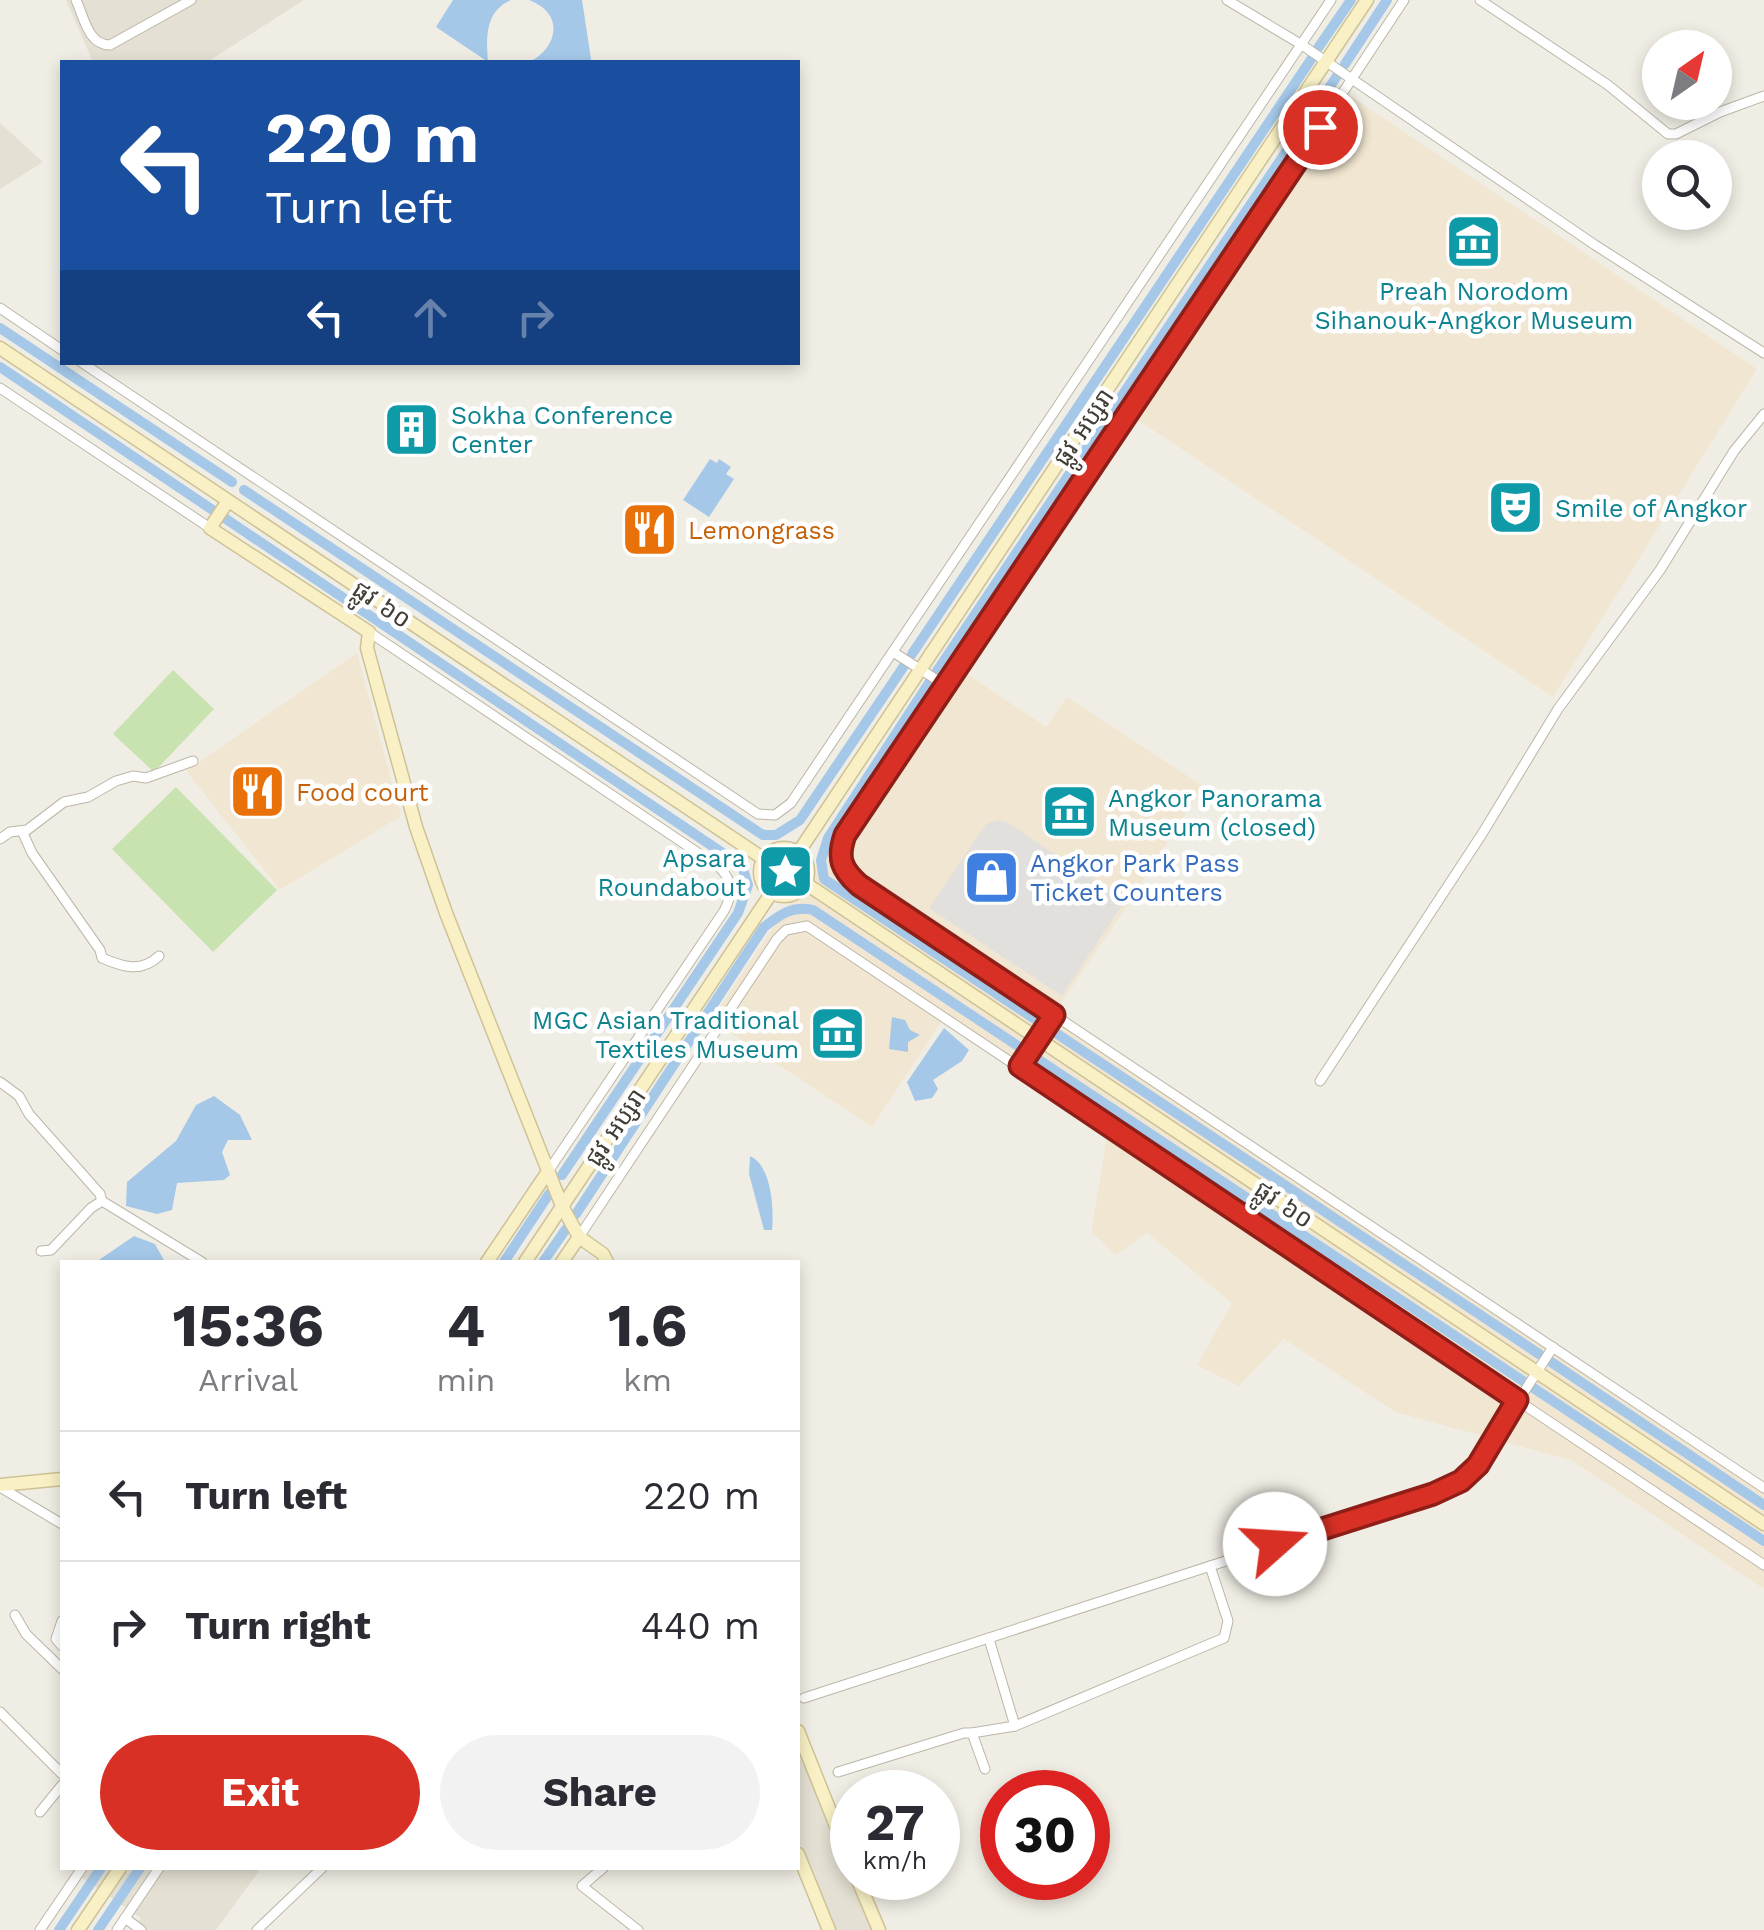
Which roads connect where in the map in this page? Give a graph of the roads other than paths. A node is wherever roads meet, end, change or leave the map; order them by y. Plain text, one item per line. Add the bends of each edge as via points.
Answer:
1 (76, 0) edge
2 (192, 0) edge
3 (1227, 0) edge
4 (1331, 0) edge
5 (1367, 0) edge
6 (1404, 0) edge
7 (1480, 0) edge
8 (1302, 45) junction
9 (1326, 61) junction
10 (1352, 78) junction
11 (1764, 96) edge
12 (0, 308) edge
13 (0, 348) edge
14 (60, 349) edge
15 (1764, 352) edge
16 (86, 365) edge
17 (0, 388) edge
18 (1764, 414) edge
19 (219, 513) junction
20 (368, 632) junction
21 (894, 652) junction
22 (922, 670) junction
23 (945, 685) junction
24 (193, 760) dead end
25 (22, 832) junction
26 (0, 839) edge
27 (798, 852) junction
28 (764, 858) junction
29 (805, 883) junction
30 (772, 892) junction
31 (159, 956) dead end
32 (1053, 1017) junction
33 (1038, 1039) junction
34 (1022, 1064) junction
35 (0, 1082) edge
36 (1320, 1082) dead end
37 (547, 1173) junction
38 (102, 1201) junction
39 (562, 1206) junction
40 (579, 1237) junction
41 (41, 1251) dead end
42 (199, 1260) edge
43 (488, 1260) edge
44 (525, 1260) edge
45 (563, 1260) edge
46 (606, 1260) edge
47 (1552, 1347) junction
48 (1533, 1375) junction
49 (1519, 1397) junction
50 (60, 1480) edge
51 (0, 1486) edge
52 (1764, 1488) edge
53 (60, 1523) edge
54 (1764, 1524) edge
55 (1764, 1565) edge
56 (1210, 1566) junction
57 (15, 1615) dead end
58 (989, 1639) junction
59 (60, 1667) edge
60 (804, 1698) dead end
61 (0, 1712) edge
62 (1015, 1726) junction
63 (972, 1733) junction
64 (800, 1736) edge
65 (985, 1769) dead end
66 (844, 1770) edge
67 (60, 1772) edge
68 (60, 1787) edge
69 (830, 1811) edge
70 (40, 1812) dead end
71 (800, 1859) edge
72 (81, 1870) edge
73 (119, 1870) edge
74 (157, 1870) edge
75 (320, 1870) edge
76 (601, 1870) edge
77 (866, 1900) edge
78 (124, 1918) junction
79 (40, 1930) edge
80 (78, 1930) edge
81 (117, 1930) edge
82 (141, 1930) edge
83 (257, 1930) edge
84 (638, 1930) edge
85 (829, 1930) edge
86 (879, 1930) edge

1 - 2 street via 100,45
3 - 8 street
4 - 8 street
5 - 9 main road, ផ្លូវ អប្សរា
6 - 10 street
7 - 11 street via 1666,132 1676,134
8 - 9 street
8 - 21 street
9 - 10 street
9 - 22 main road, ផ្លូវ អប្សរា
10 - 15 street
10 - 23 street
12 - 14 street
13 - 19 main road, ផ្លូវ ៦០
16 - 21 street via 758,814 783,812 791,803
17 - 19 street
18 - 36 street via 1558,709
19 - 20 main road
19 - 28 main road, ផ្លូវ ៦០
20 - 37 main road via 416,827
20 - 37 street via 728,875 732,886 724,911
21 - 22 street
22 - 23 street
22 - 27 main road, ផ្លូវ អប្សរា
23 - 32 street via 845,835 841,864 859,885
24 - 25 street via 146,778 116,780 64,802
25 - 26 street
25 - 31 street via 102,958 135,968
27 - 28 main road via 779,849
27 - 29 main road via 807,867
28 - 30 main road via 761,876
29 - 30 main road via 793,894
29 - 33 main road, ផ្លូវ ៦០
30 - 39 main road, ផ្លូវ អប្សរា
32 - 33 street
32 - 47 street
33 - 34 street
33 - 48 main road, ផ្លូវ ៦០
34 - 40 street via 817,930 786,930
34 - 49 street
35 - 38 street
37 - 39 main road
37 - 43 main road
38 - 41 street
38 - 42 street
39 - 40 main road
39 - 44 main road, ផ្លូវ អប្សរា
40 - 45 main road
40 - 46 main road
47 - 48 street
47 - 52 street
48 - 49 street
48 - 54 main road, ផ្លូវ ៦០
49 - 55 street
49 - 56 street via 1461,1481
50 - 51 main road
51 - 53 street
56 - 58 street
56 - 62 street via 1228,1621 1224,1638
57 - 59 street
58 - 60 street
58 - 62 street
61 - 67 street
62 - 63 street
63 - 65 street
63 - 66 street
64 - 69 main road
68 - 70 street
71 - 85 main road
72 - 79 street
73 - 80 main road
74 - 78 street
75 - 83 street
76 - 84 street via 582,1886
77 - 86 main road
78 - 81 street
78 - 82 street

